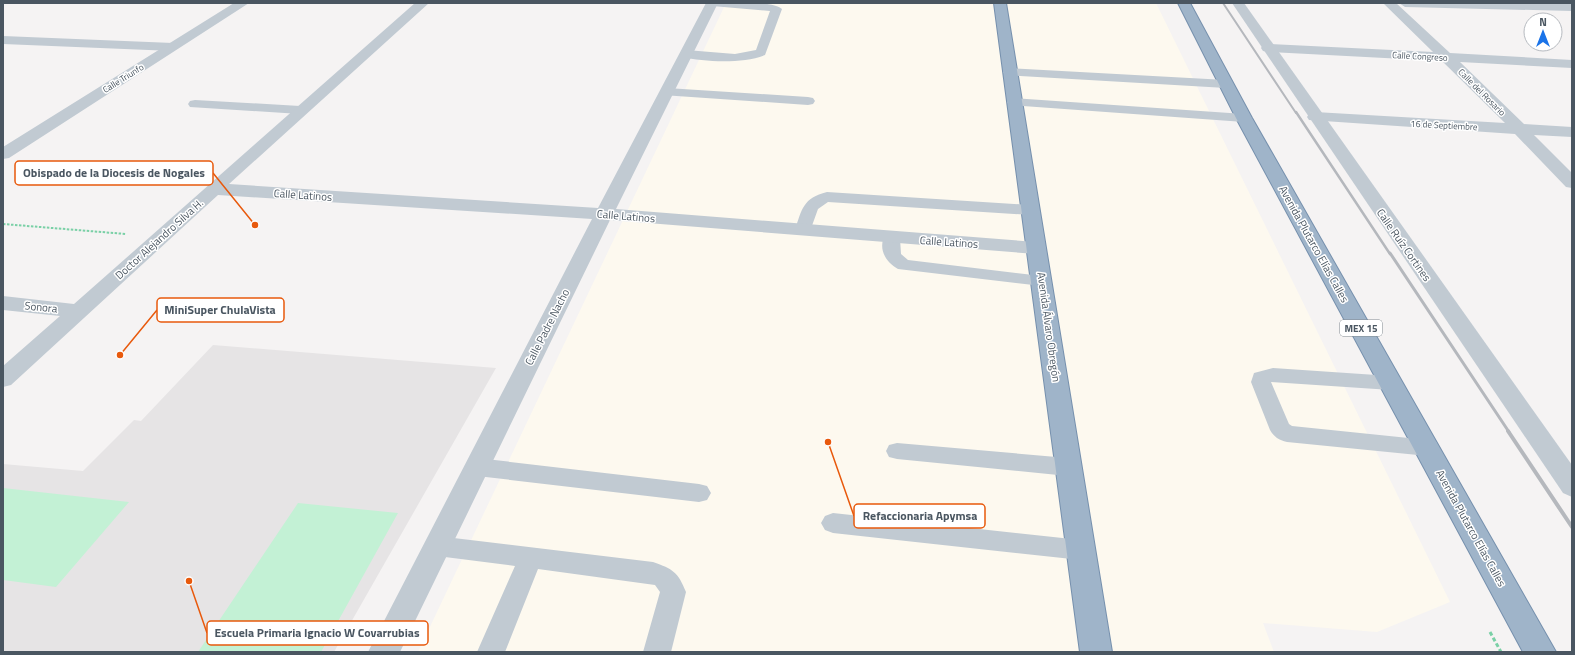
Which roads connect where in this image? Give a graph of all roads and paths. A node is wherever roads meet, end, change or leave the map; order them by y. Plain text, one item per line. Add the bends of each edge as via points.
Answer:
1 (243, 3) edge
2 (423, 3) edge
3 (712, 3) edge
4 (1000, 3) edge
5 (1184, 3) edge
6 (1238, 3) edge
7 (1389, 3) edge
8 (1405, 3) edge
9 (1519, 4) edge
10 (1572, 7) edge
11 (3, 40) edge
12 (173, 47) junction
13 (1268, 48) junction
14 (686, 54) junction
15 (1446, 57) junction
16 (1572, 64) edge
17 (1009, 72) junction
18 (1226, 84) junction
19 (667, 92) junction
20 (808, 101) dead end
21 (1014, 102) junction
22 (195, 104) dead end
23 (300, 110) junction
24 (1315, 117) junction
25 (1244, 118) junction
26 (1518, 129) junction
27 (1572, 132) edge
28 (3, 154) edge
29 (1572, 183) edge
30 (215, 189) junction
31 (1031, 210) junction
32 (604, 214) junction
33 (3, 224) edge
34 (803, 230) junction
35 (161, 237) junction
36 (892, 238) junction
37 (1036, 248) junction
38 (1042, 281) junction
39 (3, 303) edge
40 (79, 310) junction
41 (3, 379) edge
42 (1391, 383) junction
43 (1428, 448) junction
44 (897, 451) dead end
45 (477, 467) junction
46 (1068, 467) junction
47 (1572, 486) edge
48 (699, 493) dead end
49 (833, 522) dead end
50 (437, 546) junction
51 (1081, 550) junction
52 (531, 557) junction
53 (384, 652) edge
54 (491, 652) edge
55 (657, 652) edge
56 (1096, 652) edge
57 (1540, 652) edge

1 - 12 street, Calle Triunfo
2 - 23 street, Doctor Alejandro Silva H.
3 - 14 street, Calle Padre Nacho
3 - 14 lane via 766,6 776,9 761,52 743,57
4 - 17 highway, Avenida Álvaro Obregón
5 - 18 highway, Avenida Plutarco Elías Calles / MEX 15
6 - 13 street, Calle Ruíz Cortines
7 - 15 street, Calle del Rosario
8 - 9 street
9 - 10 street
11 - 12 lane
12 - 28 street, Calle Triunfo
13 - 15 street, Calle Congreso
13 - 24 street, Calle Ruíz Cortines
14 - 19 street, Calle Padre Nacho
15 - 16 street, Calle Congreso
15 - 26 street, Calle del Rosario
17 - 18 lane
17 - 21 highway, Avenida Álvaro Obregón
18 - 25 highway, Avenida Plutarco Elías Calles / MEX 15
19 - 20 lane
19 - 32 street, Calle Padre Nacho
21 - 25 lane
21 - 31 highway, Avenida Álvaro Obregón
22 - 23 lane
23 - 30 street, Doctor Alejandro Silva H.
24 - 26 street, 16 de Septiembre
24 - 47 street, Calle Ruíz Cortines
25 - 42 highway, Avenida Plutarco Elías Calles / MEX 15
26 - 27 street, 16 de Septiembre
26 - 29 street, Calle del Rosario
30 - 32 street, Calle Latinos
30 - 35 street, Doctor Alejandro Silva H.
31 - 34 lane via 827,197 817,199 812,204
31 - 37 highway, Avenida Álvaro Obregón
32 - 34 street, Calle Latinos
32 - 45 street, Calle Padre Nacho
33 - 35 path
34 - 36 street, Calle Latinos
35 - 40 street, Doctor Alejandro Silva H.
36 - 37 street, Calle Latinos
36 - 38 lane via 892,256 895,261 904,265
37 - 38 highway, Avenida Álvaro Obregón
38 - 46 highway, Avenida Álvaro Obregón
39 - 40 street, Sonora
40 - 41 street, Doctor Alejandro Silva H.
42 - 43 highway, Avenida Plutarco Elías Calles / MEX 15
42 - 43 lane via 1273,375 1261,378 1278,424 1287,434
43 - 57 highway, Avenida Plutarco Elías Calles / MEX 15
44 - 46 lane
45 - 48 lane
45 - 50 street, Calle Padre Nacho
46 - 51 highway, Avenida Álvaro Obregón
49 - 51 lane
50 - 52 lane
50 - 53 street, Calle Padre Nacho
51 - 56 highway, Avenida Álvaro Obregón
52 - 54 lane
52 - 55 lane via 653,573 665,577 673,592

